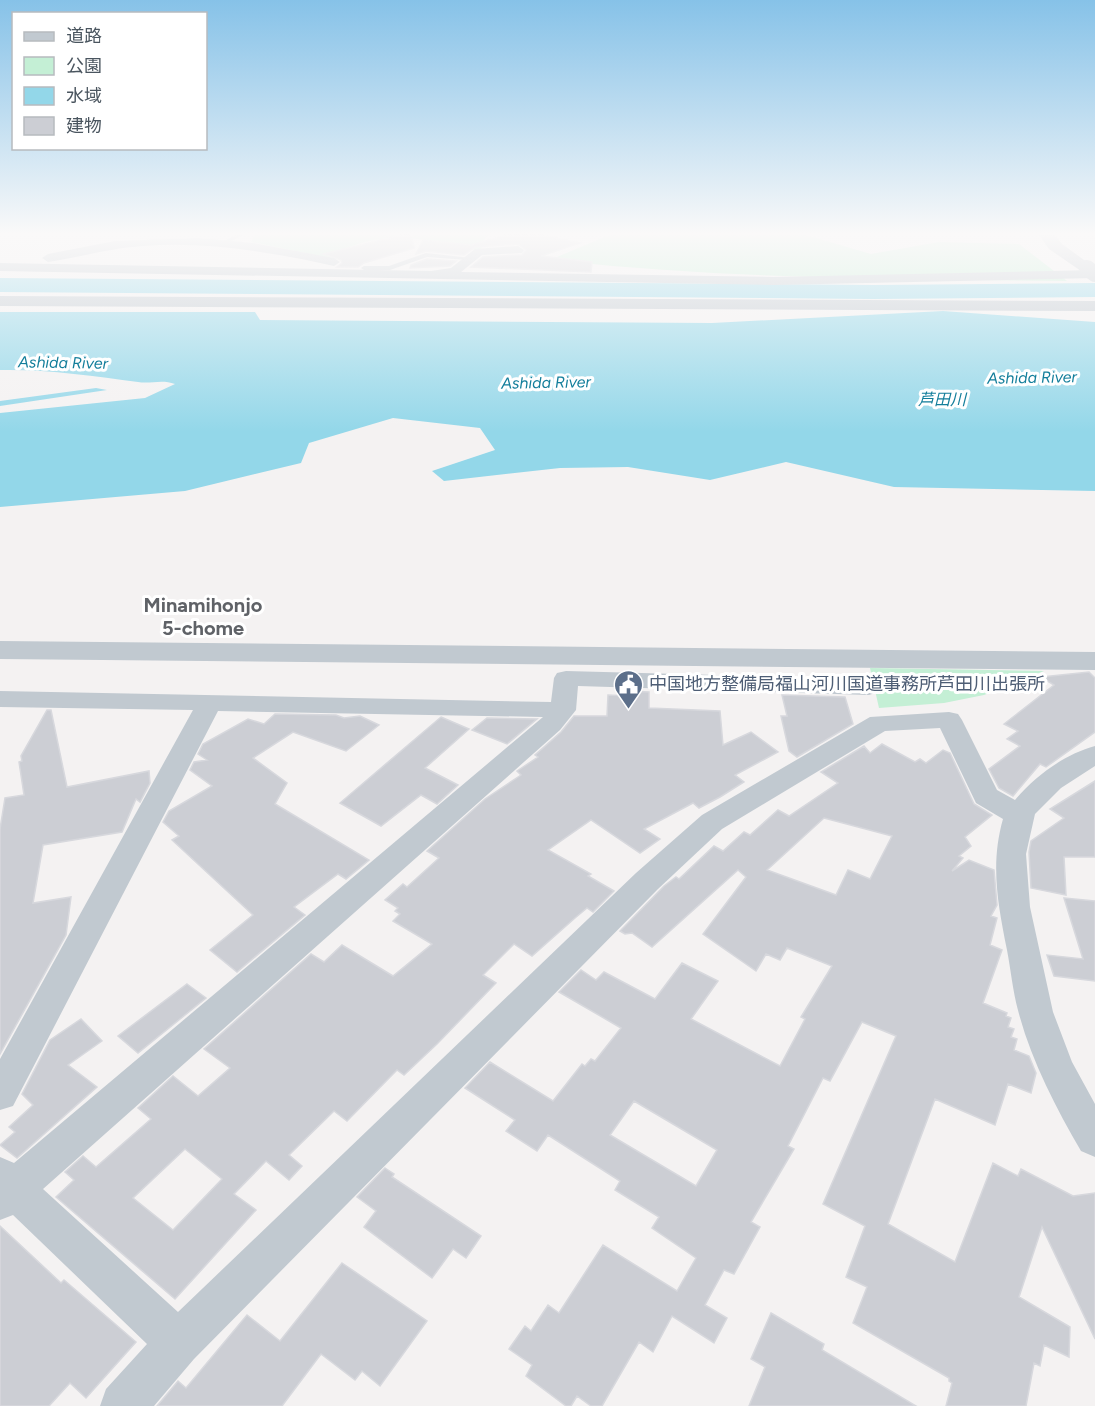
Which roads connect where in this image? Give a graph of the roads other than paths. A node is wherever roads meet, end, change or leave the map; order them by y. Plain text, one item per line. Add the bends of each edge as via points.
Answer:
1 (0, 301) edge
2 (966, 304) junction
3 (1075, 306) junction
4 (1095, 306) edge
5 (1057, 311) junction
6 (1095, 313) edge
7 (0, 650) edge
8 (1095, 661) edge
9 (872, 673) junction
10 (0, 699) edge
11 (209, 704) junction
12 (563, 710) junction
13 (879, 723) junction
14 (1095, 755) edge
15 (1019, 815) junction
16 (0, 1094) edge
17 (1095, 1139) edge
18 (4, 1189) edge
19 (178, 1343) junction
20 (123, 1406) edge

1 - 2 street
2 - 3 street
2 - 5 street
3 - 4 street
3 - 5 street
5 - 6 street
7 - 9 street
8 - 9 street
9 - 12 street via 566,678
9 - 13 street
10 - 11 street
11 - 12 street
11 - 16 street
12 - 18 street via 533,740
13 - 15 street via 949,720 986,796
13 - 19 street via 711,822
14 - 15 street via 1046,785
15 - 17 street via 1011,846 1010,883 1038,1020 1073,1102
18 - 19 street
19 - 20 street

